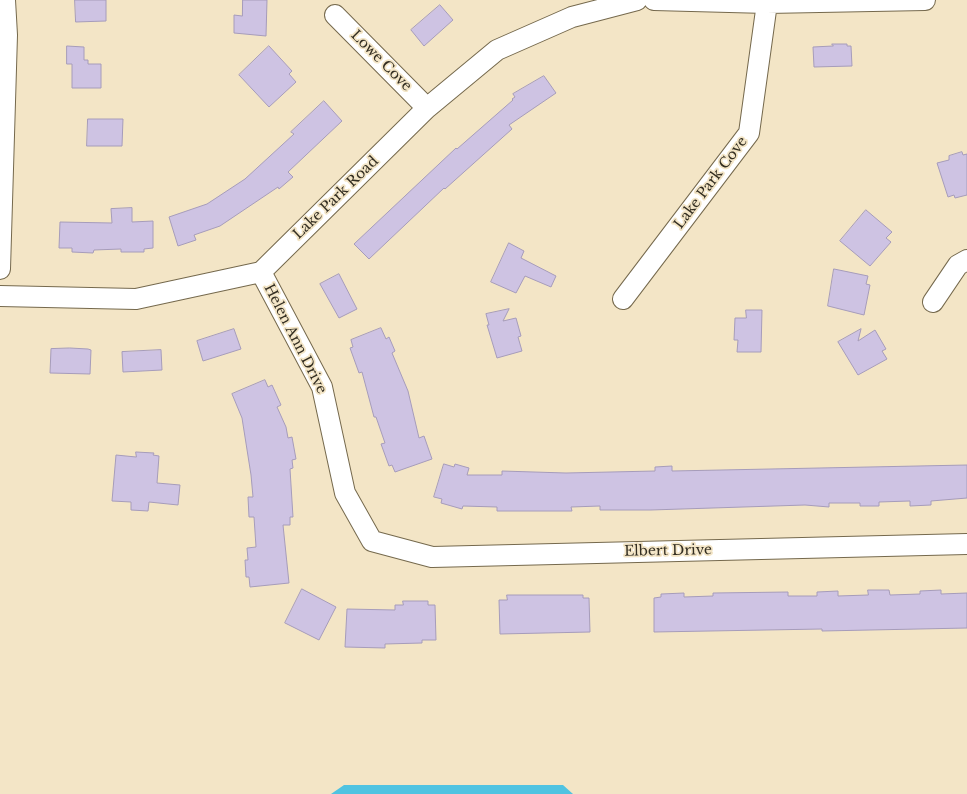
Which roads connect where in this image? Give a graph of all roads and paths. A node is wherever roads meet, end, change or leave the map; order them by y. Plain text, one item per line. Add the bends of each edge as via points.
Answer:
1 (5, 0) edge
2 (637, 0) edge
3 (654, 0) edge
4 (925, 0) edge
5 (767, 3) junction
6 (335, 15) dead end
7 (3, 35) edge
8 (427, 108) junction
9 (967, 260) edge
10 (0, 269) edge
11 (261, 272) junction
12 (0, 296) edge
13 (623, 299) dead end
14 (933, 302) dead end
15 (372, 541) joint
16 (967, 544) edge

1 - 7 street
2 - 8 street, Lake Park Road via 572,17 497,50
3 - 5 street
4 - 5 street
5 - 13 street, Lake Park Cove via 749,133
6 - 8 street, Lowe Cove
7 - 10 street
8 - 11 street, Lake Park Road
9 - 14 street via 958,265
11 - 12 street via 136,299
11 - 15 street, Helen Ann Drive via 322,387 345,493
15 - 16 street, Elbert Drive via 432,557

